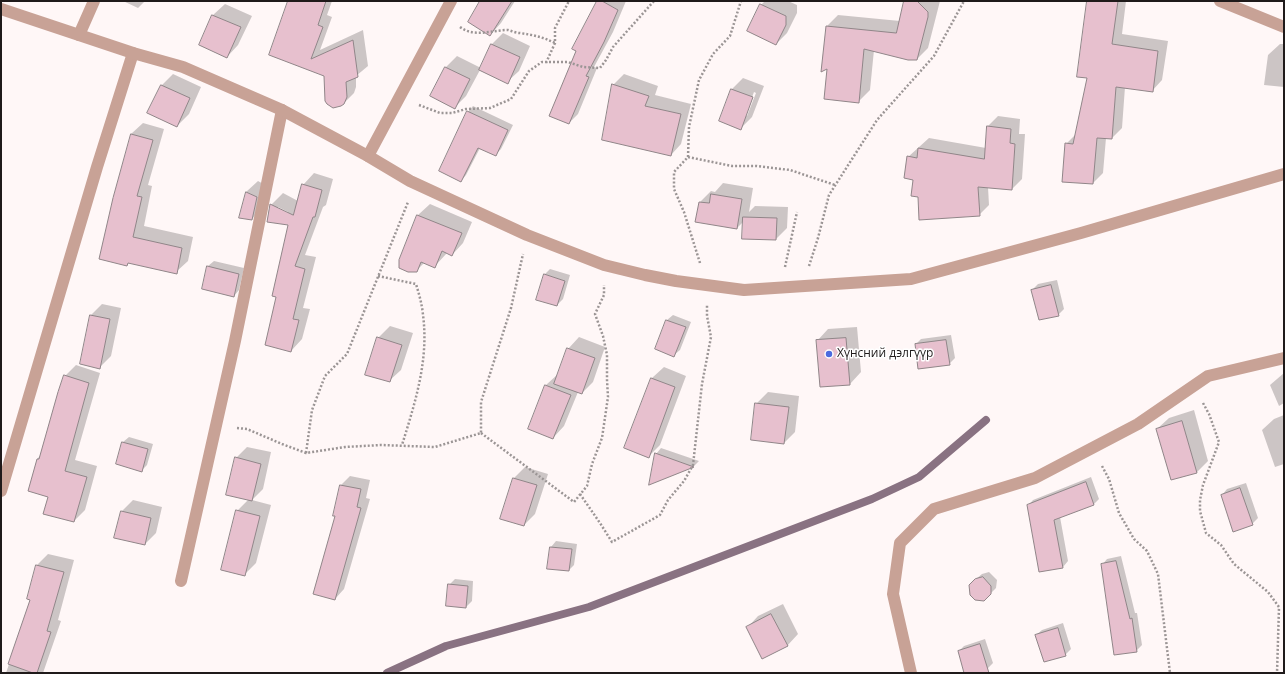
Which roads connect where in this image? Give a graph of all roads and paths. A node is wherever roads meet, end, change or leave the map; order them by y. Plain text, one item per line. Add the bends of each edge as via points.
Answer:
1 (94, 1) edge
2 (451, 1) edge
3 (569, 1) edge
4 (654, 1) edge
5 (741, 1) edge
6 (964, 1) edge
7 (1220, 1) edge
8 (1, 9) edge
9 (443, 16) junction
10 (1284, 27) edge
11 (79, 35) junction
12 (555, 43) junction
13 (133, 53) junction
14 (546, 62) junction
15 (400, 97) junction
16 (282, 110) junction
17 (368, 156) junction
18 (688, 156) junction
19 (1284, 174) edge
20 (410, 181) junction
21 (836, 185) junction
22 (797, 212) dead end
23 (527, 235) junction
24 (604, 265) junction
25 (378, 276) junction
26 (706, 285) junction
27 (804, 287) junction
28 (779, 288) junction
29 (1284, 358) edge
30 (1194, 385) junction
31 (216, 426) junction
32 (481, 433) junction
33 (402, 445) junction
34 (1093, 448) junction
35 (306, 453) junction
36 (1, 490) edge
37 (580, 494) junction
38 (181, 581) dead end
39 (911, 673) edge
40 (1170, 673) edge
41 (1277, 673) edge

1 - 11 street
2 - 9 street
3 - 12 path via 555,28
4 - 14 path via 613,47 600,68 583,67 568,62
5 - 18 path via 730,36 713,54 699,80 689,127
6 - 21 path via 934,56 877,120
7 - 10 street
8 - 11 street
9 - 12 path via 465,30 478,34 510,30 546,38
9 - 15 street
11 - 13 street
12 - 14 path
13 - 16 street via 183,68
13 - 36 street
14 - 15 path via 529,71 511,99 490,108 440,113
15 - 17 street
16 - 17 street
16 - 31 street
17 - 20 street
18 - 21 path via 732,166 790,170
18 - 26 path via 674,172 674,189 684,212
19 - 27 street via 1081,234 911,279
20 - 23 street
20 - 25 path via 408,203
21 - 27 path via 829,196
22 - 28 path
23 - 24 street
23 - 32 path via 511,308 481,402
24 - 26 street
24 - 37 path via 604,295 595,314 607,355 608,397 602,438 587,486
25 - 33 path via 416,284 423,315 423,361 417,396
25 - 35 path via 347,354 325,376 312,410
26 - 28 street via 744,290
26 - 37 path via 711,337 702,384 693,465 684,481 668,500 660,515 612,542
27 - 28 street
29 - 30 street via 1208,376
30 - 34 street via 1138,424
30 - 41 path via 1209,414 1219,442 1200,500 1206,533 1221,545 1234,564 1268,592 1279,608
31 - 35 path via 247,429
31 - 38 street
32 - 33 path via 435,447
32 - 37 path via 574,502
33 - 35 path via 345,446
34 - 39 street via 1035,478 934,509 900,543 892,594
34 - 40 path via 1109,479 1120,513 1134,539 1147,551 1158,574

